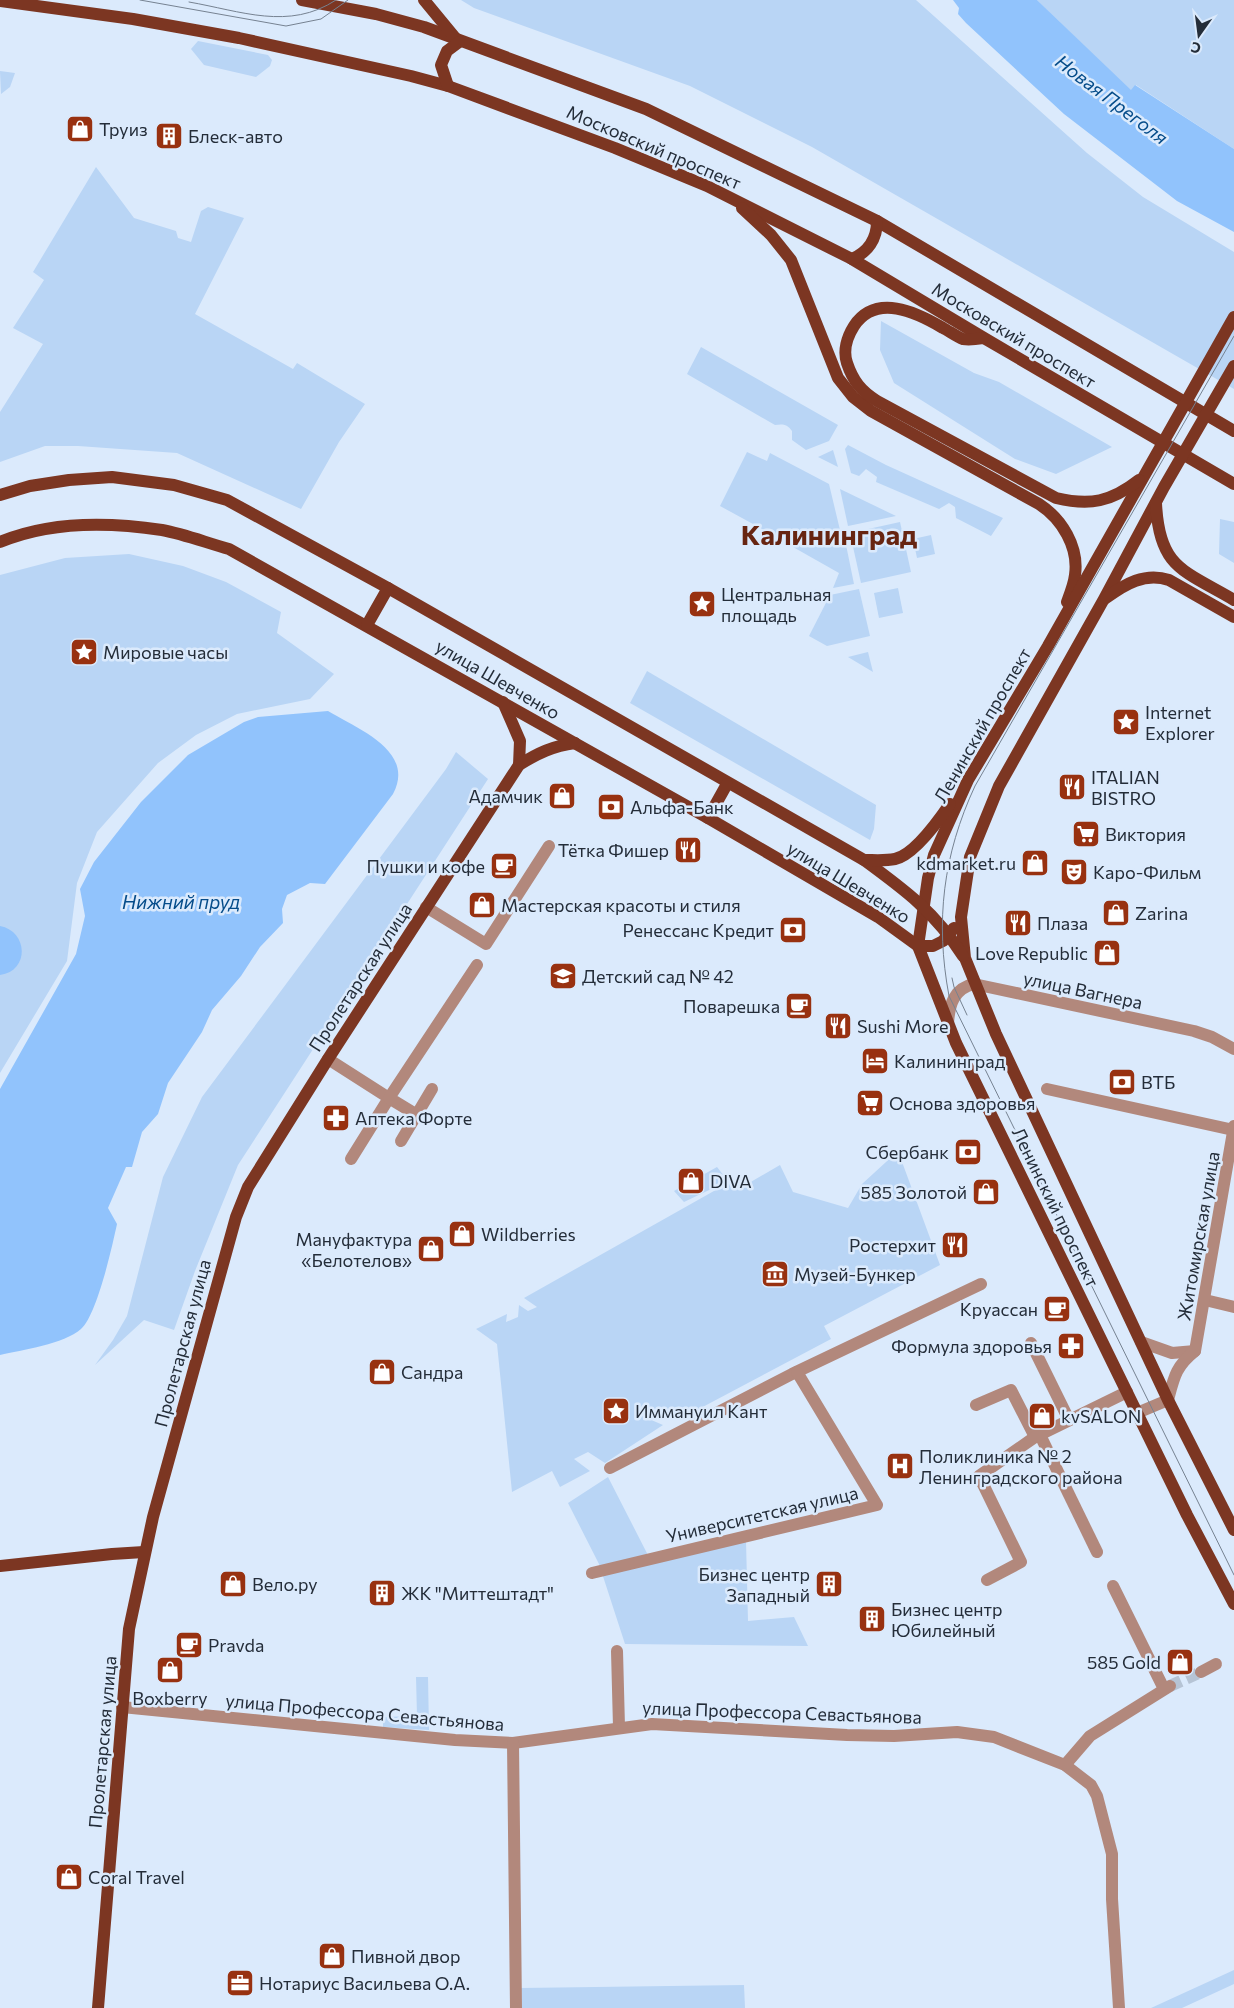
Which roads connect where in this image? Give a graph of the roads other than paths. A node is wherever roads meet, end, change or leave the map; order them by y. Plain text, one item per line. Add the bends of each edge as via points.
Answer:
1 (302, 0) edge
2 (424, 0) edge
3 (0, 1) edge
4 (459, 42) junction
5 (448, 86) junction
6 (732, 198) junction
7 (877, 221) junction
8 (852, 258) junction
9 (1234, 317) edge
10 (984, 338) junction
11 (1234, 366) edge
12 (1234, 431) edge
13 (1143, 477) junction
14 (1234, 484) edge
15 (0, 495) edge
16 (1156, 502) junction
17 (0, 542) edge
18 (388, 588) junction
19 (1104, 600) junction
20 (1234, 600) edge
21 (1234, 617) edge
22 (1062, 622) junction
23 (367, 625) junction
24 (503, 702) junction
25 (575, 743) junction
26 (519, 765) junction
27 (968, 780) junction
28 (727, 784) junction
29 (708, 818) junction
30 (549, 846) dead end
31 (864, 860) junction
32 (426, 907) junction
33 (924, 907) junction
34 (961, 917) junction
35 (950, 934) junction
36 (918, 946) junction
37 (964, 958) junction
38 (477, 965) dead end
39 (974, 984) junction
40 (948, 1024) junction
41 (1234, 1049) edge
42 (328, 1059) junction
43 (432, 1089) dead end
44 (1047, 1089) dead end
45 (389, 1098) junction
46 (417, 1115) junction
47 (1234, 1128) edge
48 (401, 1141) dead end
49 (350, 1159) dead end
50 (1229, 1184) edge
51 (981, 1284) dead end
52 (1205, 1300) junction
53 (1234, 1307) edge
54 (1141, 1342) junction
55 (1031, 1343) dead end
56 (1196, 1351) junction
57 (797, 1372) junction
58 (1127, 1392) junction
59 (1168, 1400) junction
60 (976, 1405) dead end
61 (1137, 1413) junction
62 (1069, 1420) junction
63 (1037, 1436) junction
64 (610, 1468) dead end
65 (1234, 1530) edge
66 (144, 1552) junction
67 (1097, 1552) dead end
68 (0, 1566) edge
69 (592, 1573) dead end
70 (987, 1580) dead end
71 (1113, 1586) dead end
72 (1234, 1604) edge
73 (617, 1650) dead end
74 (1216, 1664) dead end
75 (1200, 1672) tunnel mouth
76 (122, 1707) junction
77 (619, 1727) junction
78 (513, 1743) junction
79 (1065, 1765) junction
80 (98, 2008) edge
81 (516, 2008) edge
82 (1119, 2008) edge

1 - 4 main road, Московский проспект via 378,15
2 - 4 main road
3 - 5 main road, Московский проспект via 133,19 230,37
4 - 5 main road via 447,51 441,66
4 - 7 main road, Московский проспект via 646,109
5 - 6 main road, Московский проспект via 614,148
6 - 8 main road, Московский проспект
6 - 22 main road via 771,235 791,260 838,378 852,397 871,411 1049,510 1065,530 1072,546 1075,575
7 - 8 main road via 877,232 864,254
7 - 12 main road, Московский проспект
8 - 10 main road, Московский проспект
9 - 13 main road, Ленинский проспект
10 - 13 main road via 963,339 924,316 900,308 881,308 857,321 846,344 846,359 850,374 860,390 877,402 1056,498 1074,503 1107,499
10 - 14 main road, Московский проспект
11 - 16 main road, Ленинский проспект
13 - 22 main road, Ленинский проспект
15 - 18 main road, улица Шевченко via 30,486 112,477 174,485 227,500 252,512
16 - 19 main road, Ленинский проспект
16 - 20 main road via 1162,542 1176,566
17 - 23 main road, улица Шевченко via 42,530 75,526 110,524 164,530 229,549
18 - 23 main road
18 - 28 main road, улица Шевченко
19 - 21 main road via 1122,586 1141,578 1158,576
19 - 34 main road, Ленинский проспект via 999,786 970,857
22 - 27 main road, Ленинский проспект
23 - 24 main road, улица Шевченко
24 - 25 main road, улица Шевченко
24 - 26 main road via 520,741
25 - 26 main road, Пролетарская улица via 538,752
25 - 29 main road, улица Шевченко
26 - 32 main road, Пролетарская улица
27 - 31 main road, улица Шевченко via 938,821 904,855 896,859
27 - 33 main road, Ленинский проспект via 934,855
28 - 29 main road
28 - 31 main road, улица Шевченко
29 - 36 main road, улица Шевченко via 878,917
30 - 32 street via 486,944
31 - 33 main road, улица Шевченко
32 - 42 main road, Пролетарская улица
33 - 35 main road, улица Шевченко
33 - 36 main road, Ленинский проспект
34 - 35 main road, улица Шевченко
34 - 37 main road, Ленинский проспект
35 - 36 main road, улица Шевченко via 933,946
35 - 37 main road, улица Шевченко
36 - 40 main road, Ленинский проспект
37 - 39 main road, Ленинский проспект
38 - 45 street
39 - 40 street via 961,988 954,997
39 - 41 street, улица Вагнера via 1194,1031
39 - 54 main road, Ленинский проспект
40 - 58 main road, Ленинский проспект
42 - 45 street
42 - 66 main road, Пролетарская улица via 248,1186 236,1217
43 - 46 street
44 - 47 street
45 - 46 street
45 - 49 street
46 - 48 street
47 - 50 street, Житомирская улица
50 - 52 street, Житомирская улица
51 - 57 street
52 - 53 street
52 - 56 street, Житомирская улица
54 - 56 street via 1172,1352
54 - 59 main road, Ленинский проспект
55 - 62 street
56 - 59 street via 1181,1362
57 - 64 street
57 - 69 street, Университетская улица via 877,1505
58 - 61 main road, Ленинский проспект
58 - 62 street
59 - 61 street
59 - 65 main road, Ленинский проспект
60 - 63 street via 1012,1390
61 - 72 main road, Ленинский проспект
62 - 63 street
63 - 67 street
63 - 70 street via 979,1476 1021,1562
66 - 68 main road
66 - 76 main road, Пролетарская улица via 129,1629
71 - 79 street via 1167,1687 1090,1736
73 - 77 street
74 - 75 street
76 - 78 street, улица Профессора Севастьянова
76 - 80 main road, Пролетарская улица
77 - 78 street, улица Профессора Севастьянова
77 - 79 street, улица Профессора Севастьянова via 652,1724 894,1736 957,1732 994,1737
78 - 81 street
79 - 82 street, улица Профессора Севастьянова via 1091,1785 1098,1796 1112,1854

